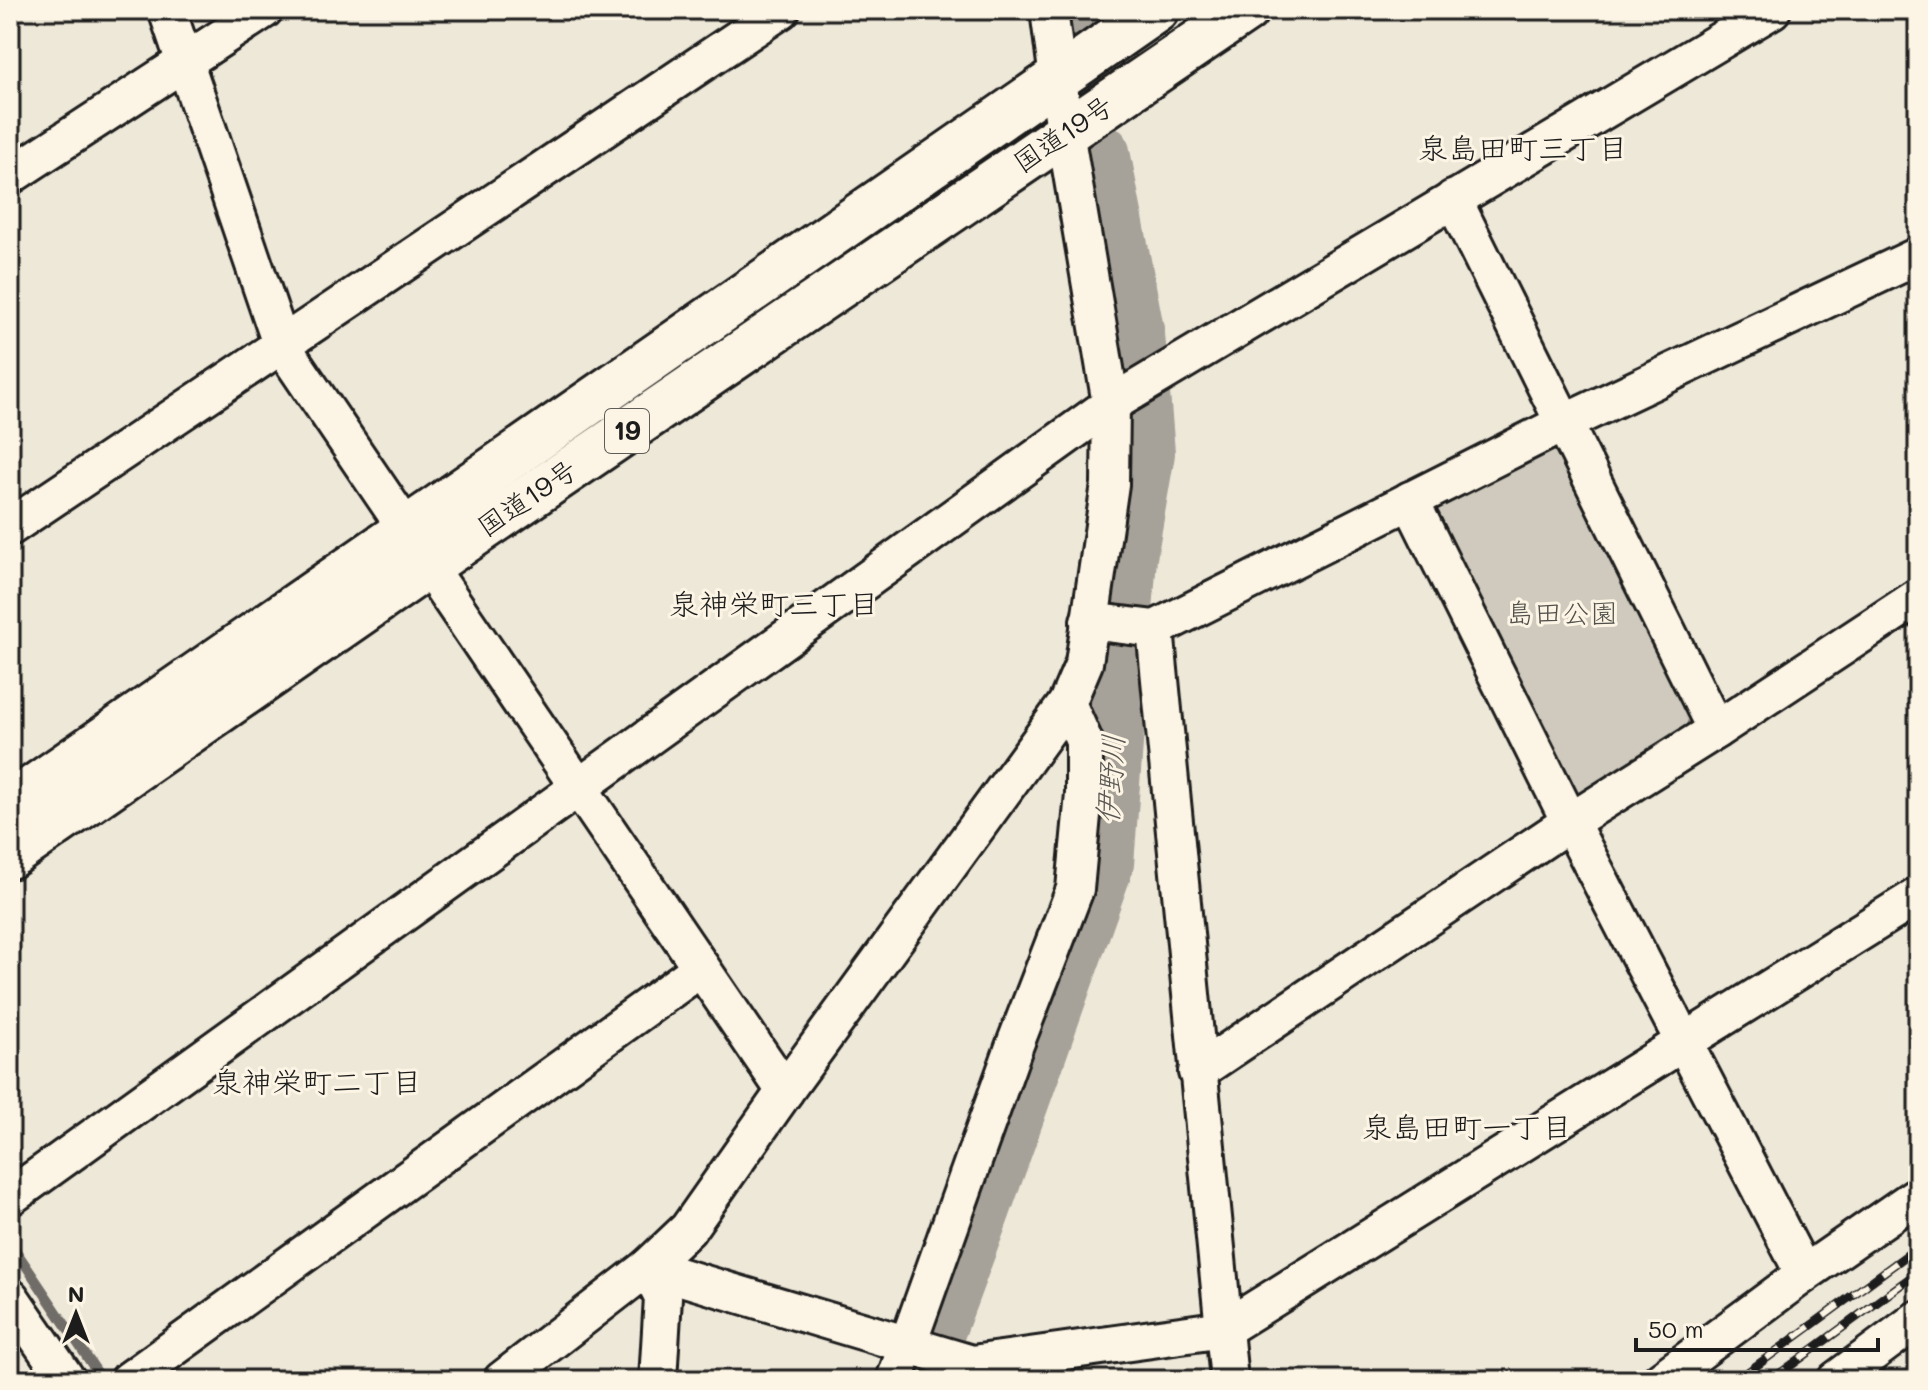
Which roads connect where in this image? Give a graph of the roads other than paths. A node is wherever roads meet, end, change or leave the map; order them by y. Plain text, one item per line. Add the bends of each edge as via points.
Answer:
1 (167, 10) edge
2 (264, 10) edge
3 (781, 10) edge
4 (1049, 10) edge
5 (1156, 10) edge
6 (1246, 10) edge
7 (1772, 10) edge
8 (184, 62) junction
9 (1057, 77) junction
10 (1065, 132) junction
11 (10, 176) edge
12 (1453, 199) junction
13 (1918, 256) edge
14 (281, 344) junction
15 (1111, 404) junction
16 (1564, 423) junction
17 (1410, 500) junction
18 (10, 527) edge
19 (417, 548) junction
20 (1918, 597) edge
21 (1089, 621) junction
22 (1155, 629) junction
23 (1067, 703) junction
24 (1716, 730) junction
25 (579, 787) junction
26 (10, 804) edge
27 (1570, 822) junction
28 (10, 856) edge
29 (1918, 896) edge
30 (701, 968) junction
31 (1685, 1041) junction
32 (1197, 1072) junction
33 (785, 1091) junction
34 (1918, 1195) edge
35 (10, 1197) edge
36 (648, 1267) junction
37 (1804, 1274) junction
38 (10, 1297) edge
39 (1918, 1319) edge
40 (1224, 1329) junction
41 (909, 1345) junction
42 (972, 1372) edge
43 (67, 1380) edge
44 (129, 1380) edge
45 (502, 1380) edge
46 (658, 1380) edge
47 (895, 1380) edge
48 (1229, 1380) edge
49 (1661, 1380) edge
50 (1836, 1380) edge

1 - 8 street
2 - 8 street
3 - 14 street
4 - 9 street
5 - 9 highway, 国道19号 / 19
6 - 10 highway, 国道19号 / 19
7 - 12 street
8 - 11 street
8 - 14 street
9 - 10 street
9 - 19 highway, 国道19号 / 19
10 - 15 street
10 - 19 highway, 国道19号 / 19
12 - 15 street
12 - 16 street
13 - 16 street
14 - 18 street
14 - 19 street
15 - 21 street via 1110,484
15 - 25 street
16 - 17 street
16 - 24 street
17 - 22 street
17 - 27 street
19 - 25 street
19 - 26 highway, 国道19号 / 19
19 - 28 highway, 国道19号 / 19
20 - 24 street
21 - 22 street
21 - 23 street via 1084,663
22 - 32 street
23 - 33 street
23 - 41 street via 1084,741 1075,889
24 - 27 street
25 - 30 street
25 - 35 street
27 - 31 street
27 - 32 street
29 - 31 street
30 - 33 street
30 - 44 street
31 - 37 street
31 - 40 street
32 - 40 street
33 - 36 street via 688,1229
34 - 37 street
36 - 41 street
36 - 45 street
36 - 46 street via 663,1297
37 - 49 street
38 - 43 street
39 - 50 street
40 - 42 street
40 - 48 street
41 - 42 street
41 - 47 street

